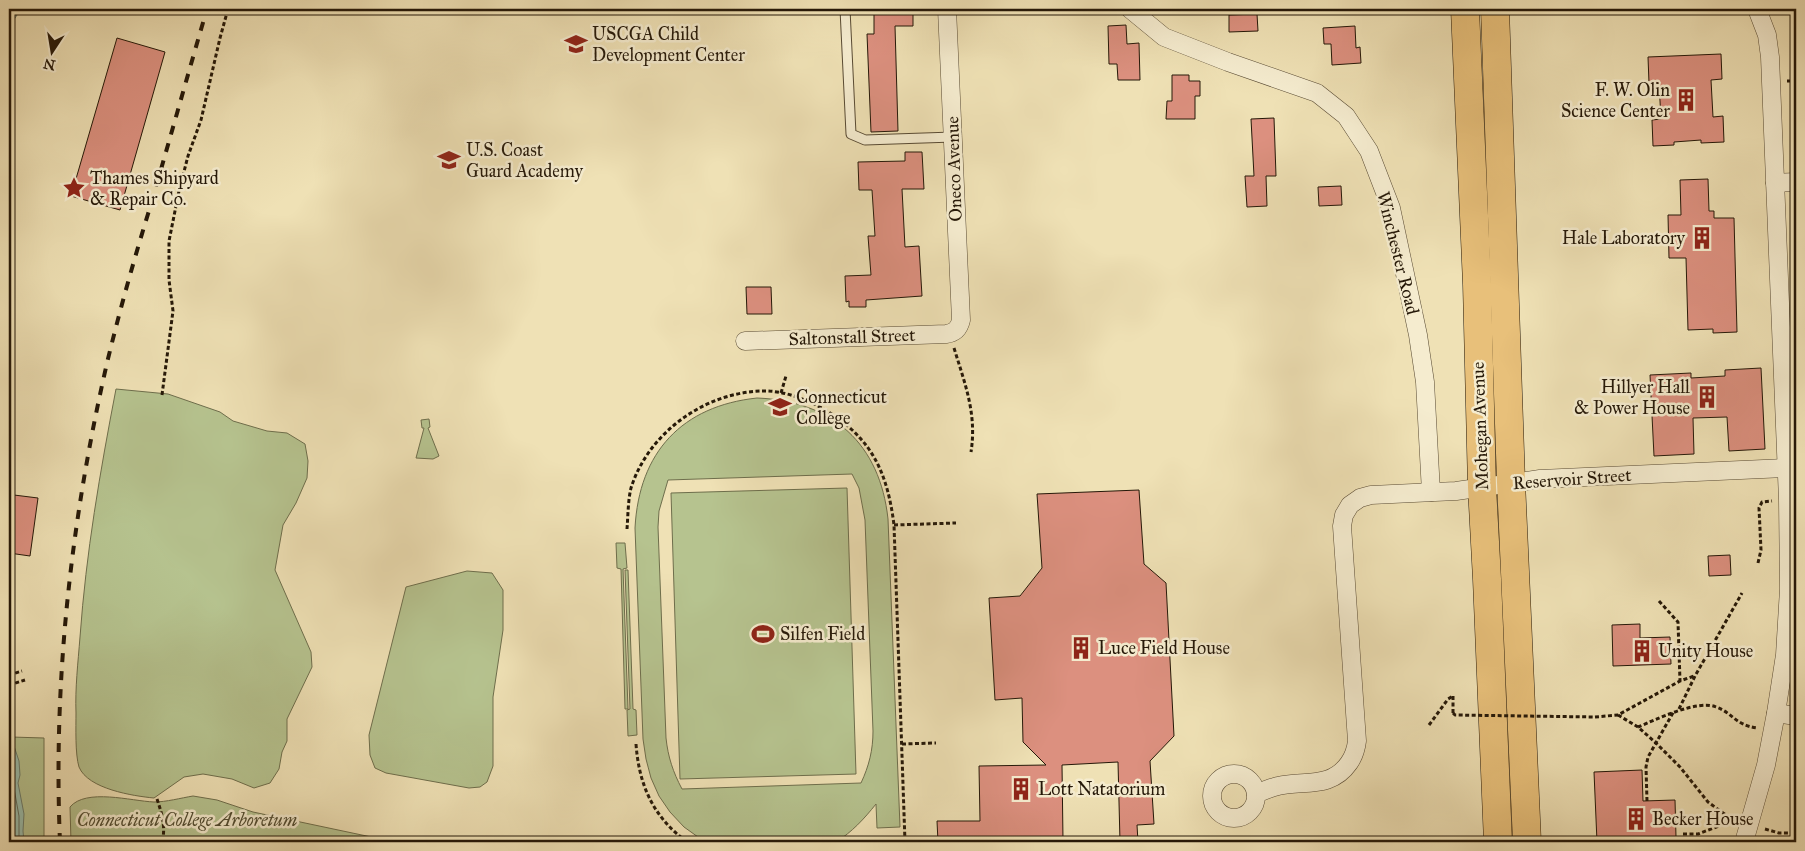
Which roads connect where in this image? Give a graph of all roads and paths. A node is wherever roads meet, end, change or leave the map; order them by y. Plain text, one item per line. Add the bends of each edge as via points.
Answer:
1 (228, 9) edge
2 (845, 9) edge
3 (947, 9) edge
4 (1130, 9) edge
5 (1465, 9) edge
6 (1495, 9) edge
7 (1757, 9) edge
8 (953, 137) junction
9 (1796, 182) edge
10 (1775, 183) junction
11 (954, 331) junction
12 (745, 341) dead end
13 (786, 376) dead end
14 (781, 393) junction
15 (162, 395) dead end
16 (971, 452) dead end
17 (1786, 468) junction
18 (1511, 482) junction
19 (1482, 487) junction
20 (1431, 492) junction
21 (1778, 501) dead end
22 (956, 523) dead end
23 (894, 524) junction
24 (627, 529) dead end
25 (1758, 563) dead end
26 (1742, 593) dead end
27 (1659, 602) dead end
28 (22, 672) dead end
29 (9, 676) edge
30 (1695, 676) junction
31 (25, 680) dead end
32 (1680, 681) junction
33 (9, 686) edge
34 (1679, 710) junction
35 (1674, 712) junction
36 (1776, 713) junction
37 (1618, 715) junction
38 (1796, 716) edge
39 (1429, 725) dead end
40 (1638, 727) junction
41 (1763, 729) dead end
42 (936, 743) dead end
43 (1656, 743) junction
44 (636, 744) dead end
45 (902, 744) junction
46 (1256, 794) dead end
47 (157, 799) dead end
48 (1647, 801) dead end
49 (1761, 828) dead end
50 (1796, 833) edge
51 (1683, 834) dead end
52 (162, 842) edge
53 (687, 842) edge
54 (905, 842) edge
55 (1498, 842) edge
56 (1527, 842) edge
57 (1744, 842) edge

1 - 15 path via 201,120 179,191 169,241 173,311
2 - 8 lane via 851,134 865,140
3 - 8 street, Oneco Avenue
4 - 20 street, Winchester Road via 1164,37 1317,93 1346,116 1369,151 1391,208 1418,335 1425,382
5 - 19 highway, Mohegan Avenue
6 - 18 highway, Mohegan Avenue
7 - 10 street via 1767,35 1770,57
8 - 11 street, Oneco Avenue via 961,320
9 - 10 street
10 - 17 street
11 - 12 street, Saltonstall Street
11 - 16 path via 972,411 974,433
13 - 14 path
14 - 23 path via 818,406 839,418 861,438 879,466 890,496
14 - 24 path via 737,394 713,402 684,416 663,434 642,462 631,489
17 - 18 street, Reservoir Street
17 - 36 street via 1789,589 1785,655
18 - 19 street, Reservoir Street
18 - 56 highway, Mohegan Avenue
19 - 20 street, Reservoir Street
19 - 55 highway, Mohegan Avenue
20 - 46 street, Reservoir Street via 1363,497 1353,502 1344,514 1342,526 1357,741 1350,761 1334,778 1278,786
21 - 25 path via 1765,501 1759,508 1761,550
22 - 23 path
23 - 45 path
26 - 30 path
27 - 32 path via 1678,622
28 - 29 path
30 - 32 path
30 - 34 path
31 - 33 path
32 - 37 path
34 - 35 path
34 - 41 path via 1716,706 1741,724
35 - 40 path
35 - 43 path
36 - 38 street
36 - 57 street via 1766,765
37 - 39 path, bridge via 1454,715 1453,696
37 - 40 path
40 - 43 path
42 - 45 path
43 - 48 path via 1646,763
43 - 51 path via 1708,802 1732,821 1700,833
44 - 53 path via 642,782 654,808 674,833
45 - 54 path
47 - 52 path via 165,833
49 - 50 path

